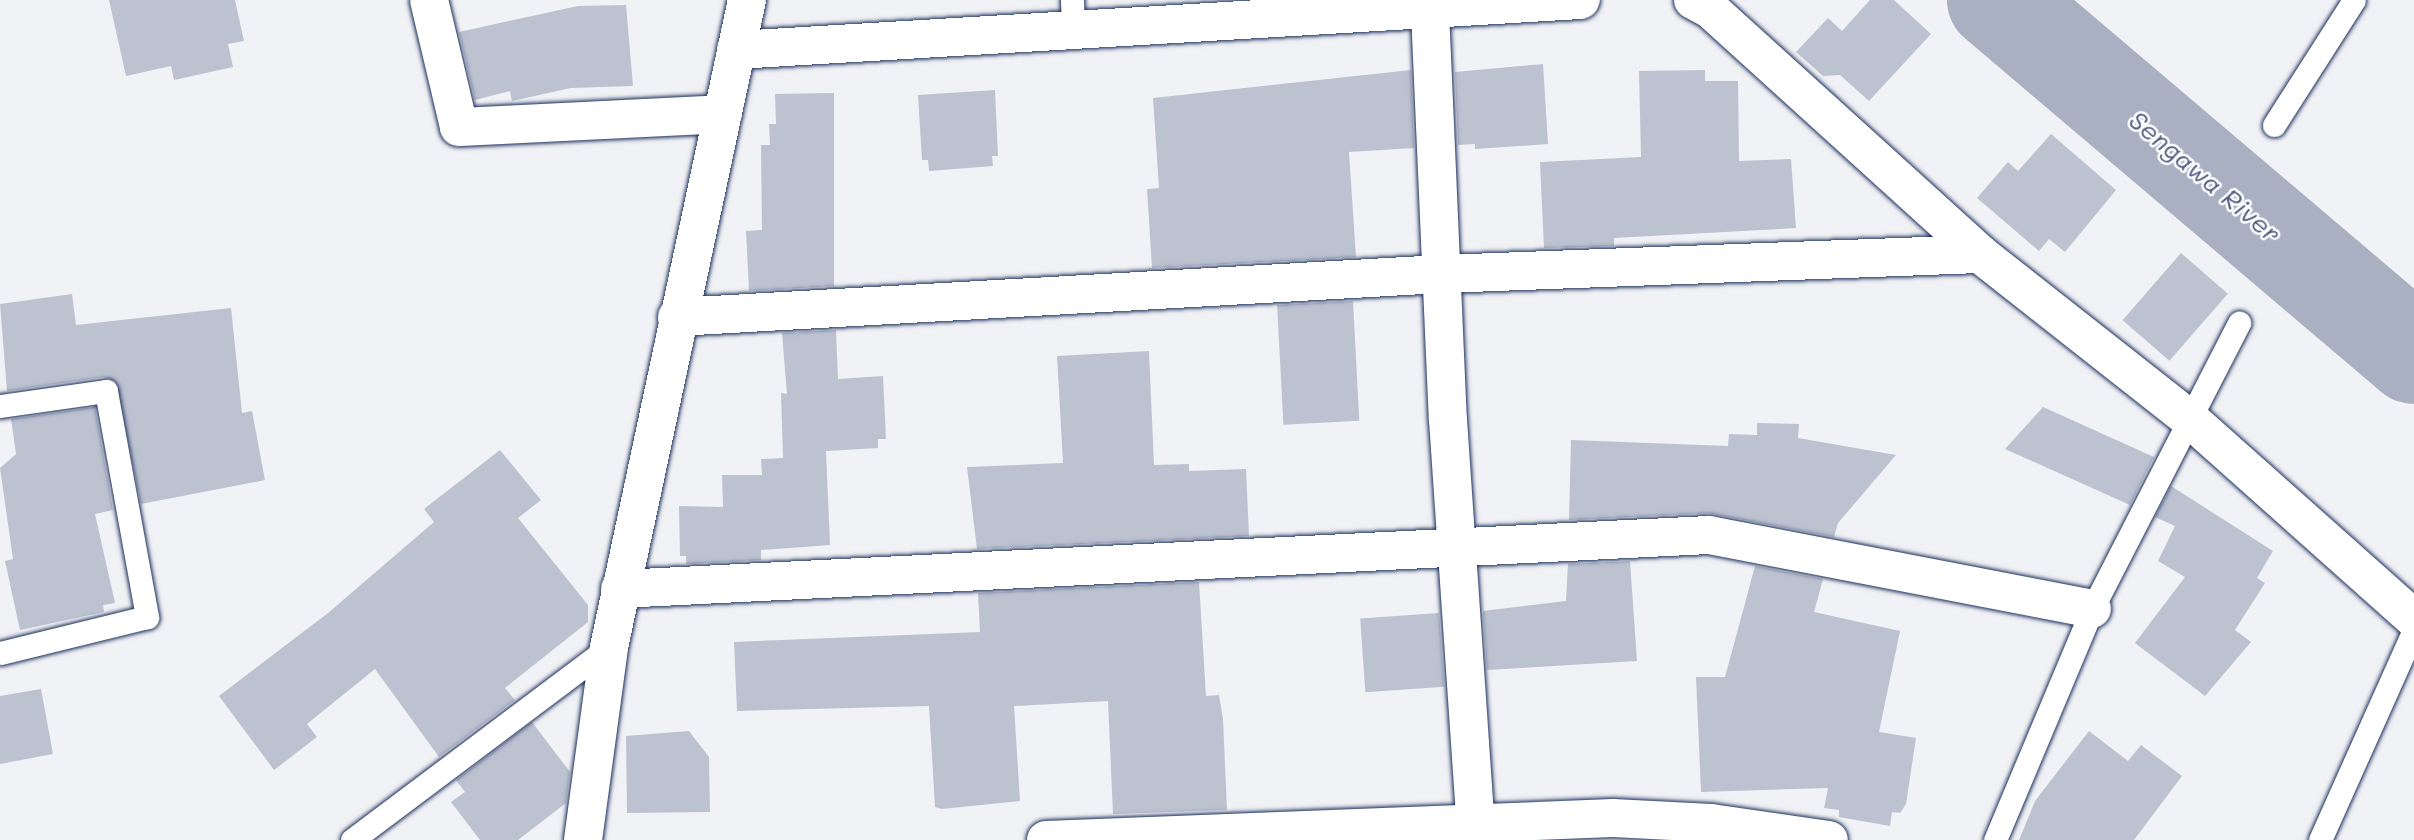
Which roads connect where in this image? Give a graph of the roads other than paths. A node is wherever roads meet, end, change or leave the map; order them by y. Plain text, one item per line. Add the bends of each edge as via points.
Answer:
1 (429, 0) edge
2 (747, 0) edge
3 (1581, 0) edge
4 (1693, 0) edge
5 (2354, 0) edge
6 (1430, 11) junction
7 (1073, 15) edge
8 (736, 50) junction
9 (723, 114) junction
10 (2274, 125) dead end
11 (1980, 254) junction
12 (1442, 274) junction
13 (677, 317) junction
14 (2239, 323) dead end
15 (0, 406) edge
16 (2191, 420) junction
17 (1456, 547) junction
18 (620, 589) junction
19 (2092, 609) junction
20 (2414, 619) edge
21 (2414, 630) edge
22 (609, 647) junction
23 (0, 653) edge
24 (1475, 820) junction
25 (1618, 829) edge
26 (1222, 836) edge
27 (352, 840) edge
28 (583, 840) edge
29 (1046, 840) edge
30 (1829, 840) edge
31 (1995, 840) edge
32 (2320, 840) edge

1 - 9 street via 459,127
2 - 8 street
3 - 6 street
4 - 11 street via 1710,9
5 - 10 lane
6 - 7 street
6 - 12 street
7 - 8 street
8 - 9 street
9 - 13 street
11 - 12 street
11 - 16 street
12 - 13 street
12 - 17 street
13 - 18 street
14 - 16 lane
15 - 23 lane via 106,391 148,617
16 - 19 lane
16 - 20 street
17 - 18 street
17 - 19 street via 1709,536
17 - 24 street
18 - 22 street
19 - 31 lane
21 - 32 lane
22 - 27 lane
22 - 28 street
24 - 25 street
24 - 26 street
25 - 30 street via 1711,822
26 - 29 street

